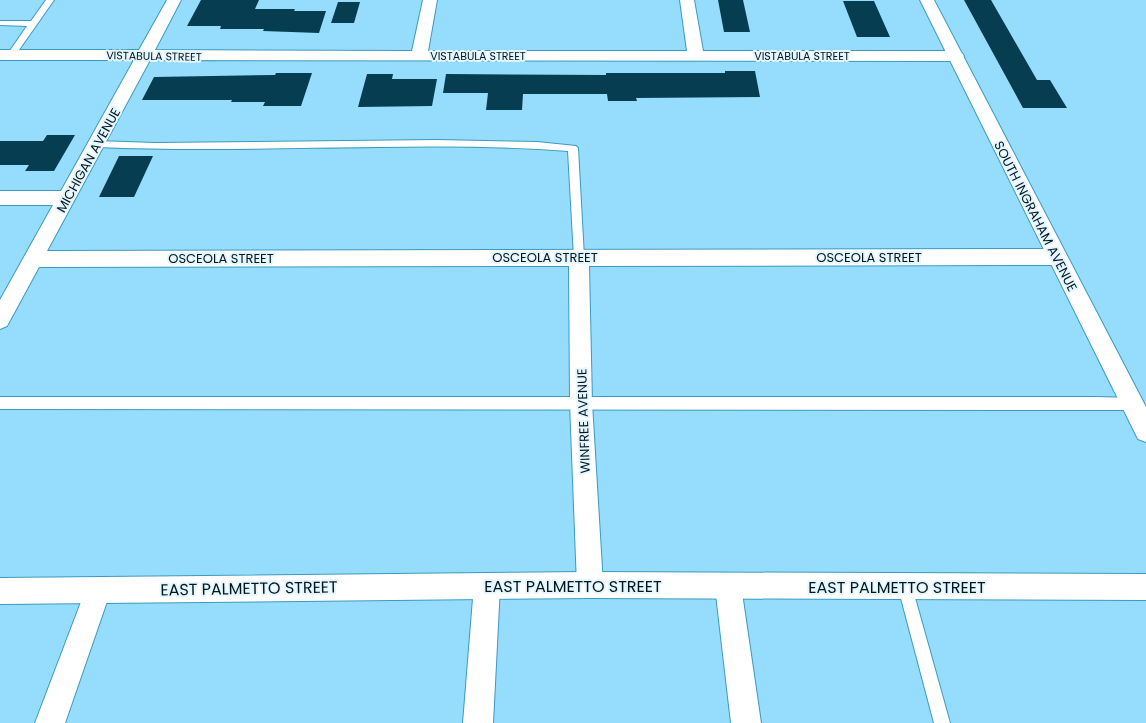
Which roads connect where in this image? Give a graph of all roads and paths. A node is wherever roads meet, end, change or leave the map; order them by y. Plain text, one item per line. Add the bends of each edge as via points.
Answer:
1 (50, 0) edge
2 (174, 0) edge
3 (430, 0) edge
4 (687, 0) edge
5 (927, 0) edge
6 (0, 23) edge
7 (33, 24) junction
8 (5, 55) edge
9 (145, 56) junction
10 (419, 56) junction
11 (696, 56) junction
12 (956, 56) junction
13 (97, 144) junction
14 (0, 198) edge
15 (66, 198) junction
16 (579, 257) junction
17 (1057, 257) junction
18 (33, 259) junction
19 (0, 320) edge
20 (0, 403) edge
21 (581, 403) junction
22 (1133, 404) junction
23 (1146, 431) edge
24 (590, 585) junction
25 (486, 586) junction
26 (728, 586) junction
27 (905, 587) junction
28 (1146, 588) edge
29 (98, 590) junction
30 (0, 591) edge
31 (50, 723) edge
32 (478, 723) edge
33 (746, 723) edge
34 (942, 723) edge

1 - 7 lane
2 - 9 street, MICHIGAN AVENUE
3 - 10 street
4 - 11 street
5 - 12 street, SOUTH INGRAHAM AVENUE
6 - 7 lane
7 - 8 lane
8 - 9 street, VISTABULA STREET
9 - 10 street, VISTABULA STREET
9 - 13 street, MICHIGAN AVENUE
10 - 11 street, VISTABULA STREET
11 - 12 street, VISTABULA STREET
12 - 17 street, SOUTH INGRAHAM AVENUE
13 - 15 street, MICHIGAN AVENUE
13 - 16 lane via 155,146 437,143 573,148
14 - 15 street
15 - 18 street, MICHIGAN AVENUE
16 - 17 street, OSCEOLA STREET
16 - 18 street, OSCEOLA STREET
16 - 21 street, WINFREE AVENUE
17 - 22 street, SOUTH INGRAHAM AVENUE
18 - 19 street, MICHIGAN AVENUE
20 - 21 lane
21 - 22 lane
21 - 24 street, WINFREE AVENUE
22 - 23 street, SOUTH INGRAHAM AVENUE
24 - 25 street, EAST PALMETTO STREET
24 - 26 street, EAST PALMETTO STREET
25 - 29 street, EAST PALMETTO STREET
25 - 32 street
26 - 27 street, EAST PALMETTO STREET
26 - 33 street
27 - 28 street, EAST PALMETTO STREET
27 - 34 lane
29 - 30 street, EAST PALMETTO STREET
29 - 31 street

